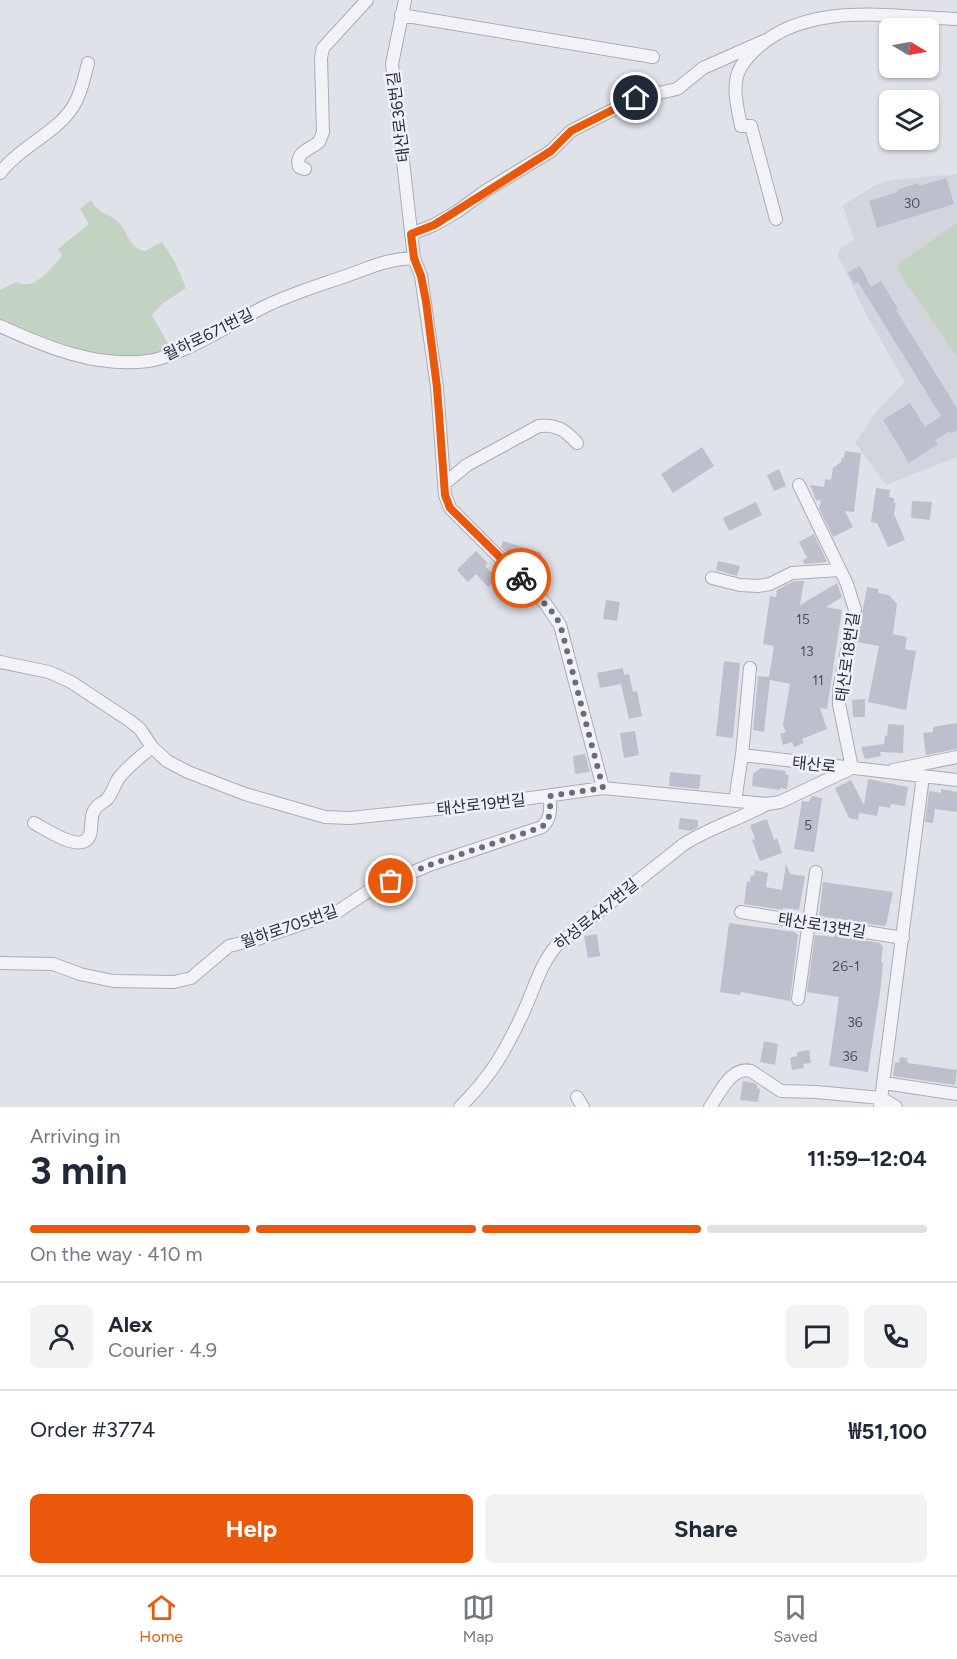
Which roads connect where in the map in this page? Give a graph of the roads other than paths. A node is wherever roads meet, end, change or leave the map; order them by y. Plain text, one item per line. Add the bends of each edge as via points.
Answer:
1 (367, 0) edge
2 (405, 0) edge
3 (401, 15) junction
4 (957, 19) edge
5 (764, 41) junction
6 (653, 57) dead end
7 (88, 63) dead end
8 (305, 169) dead end
9 (0, 173) edge
10 (776, 219) dead end
11 (411, 234) junction
12 (414, 258) junction
13 (0, 326) edge
14 (577, 443) dead end
15 (444, 484) junction
16 (799, 485) dead end
17 (839, 570) junction
18 (712, 578) dead end
19 (0, 662) edge
20 (750, 668) dead end
21 (152, 747) junction
22 (742, 755) junction
23 (957, 758) edge
24 (852, 768) junction
25 (886, 772) junction
26 (923, 776) junction
27 (957, 780) edge
28 (603, 788) junction
29 (550, 796) junction
30 (735, 801) junction
31 (767, 804) junction
32 (34, 823) dead end
33 (816, 872) dead end
34 (741, 912) dead end
35 (809, 922) junction
36 (903, 938) junction
37 (0, 963) edge
38 (798, 999) dead end
39 (884, 1083) junction
40 (957, 1094) edge
41 (881, 1102) edge
42 (460, 1107) edge
43 (710, 1107) edge
44 (896, 1107) edge

1 - 8 street via 323,48 323,132 319,142 300,153 297,161
2 - 3 street, 태산로36번길
3 - 6 street
3 - 11 street, 태산로36번길 via 392,64
4 - 5 street via 838,15 795,24
5 - 10 street via 741,66 736,93 741,126 751,126 755,136
5 - 11 street via 703,68 677,89 636,98 571,131 551,151 434,225
7 - 9 street via 71,110
11 - 12 street, 태산로36번길
12 - 13 street, 월하로671번길 via 382,262 296,293 151,361 117,362 76,355
12 - 15 street, 태산로36번길 via 421,276 436,377
14 - 15 street via 559,427 539,426 466,465
15 - 28 street, 태산로36번길 via 450,508 545,603 560,624
16 - 17 street, 태산로18번길
17 - 18 street via 792,573 758,586
17 - 24 street, 태산로18번길 via 855,610 839,690
19 - 21 street, 태산로19번길 via 48,672 71,682 130,721
20 - 22 street
21 - 29 street, 태산로19번길 via 188,772 254,797 325,817 350,818
21 - 32 street via 126,770 111,794 96,807 87,841 69,841
22 - 24 street, 태산로
22 - 30 street
23 - 25 street, 태산로
24 - 25 street, 태산로
24 - 31 street, 태산로19번길 via 790,798
25 - 26 street, 태산로
26 - 27 street, 태산로
26 - 36 street
28 - 29 street, 태산로19번길
28 - 30 street, 태산로19번길
29 - 37 street, 월하로705번길 via 551,814 542,827 432,864 370,890 337,912 230,946 190,978 174,982 113,981 52,964
30 - 31 street, 태산로19번길
31 - 42 street, 하성로447번길 via 684,844 557,945 545,962 499,1061
33 - 35 street
34 - 35 street, 태산로13번길
35 - 36 street, 태산로13번길
35 - 38 street
36 - 39 street
39 - 40 street
39 - 41 street
41 - 43 street via 788,1092 742,1070 729,1079
41 - 44 street

